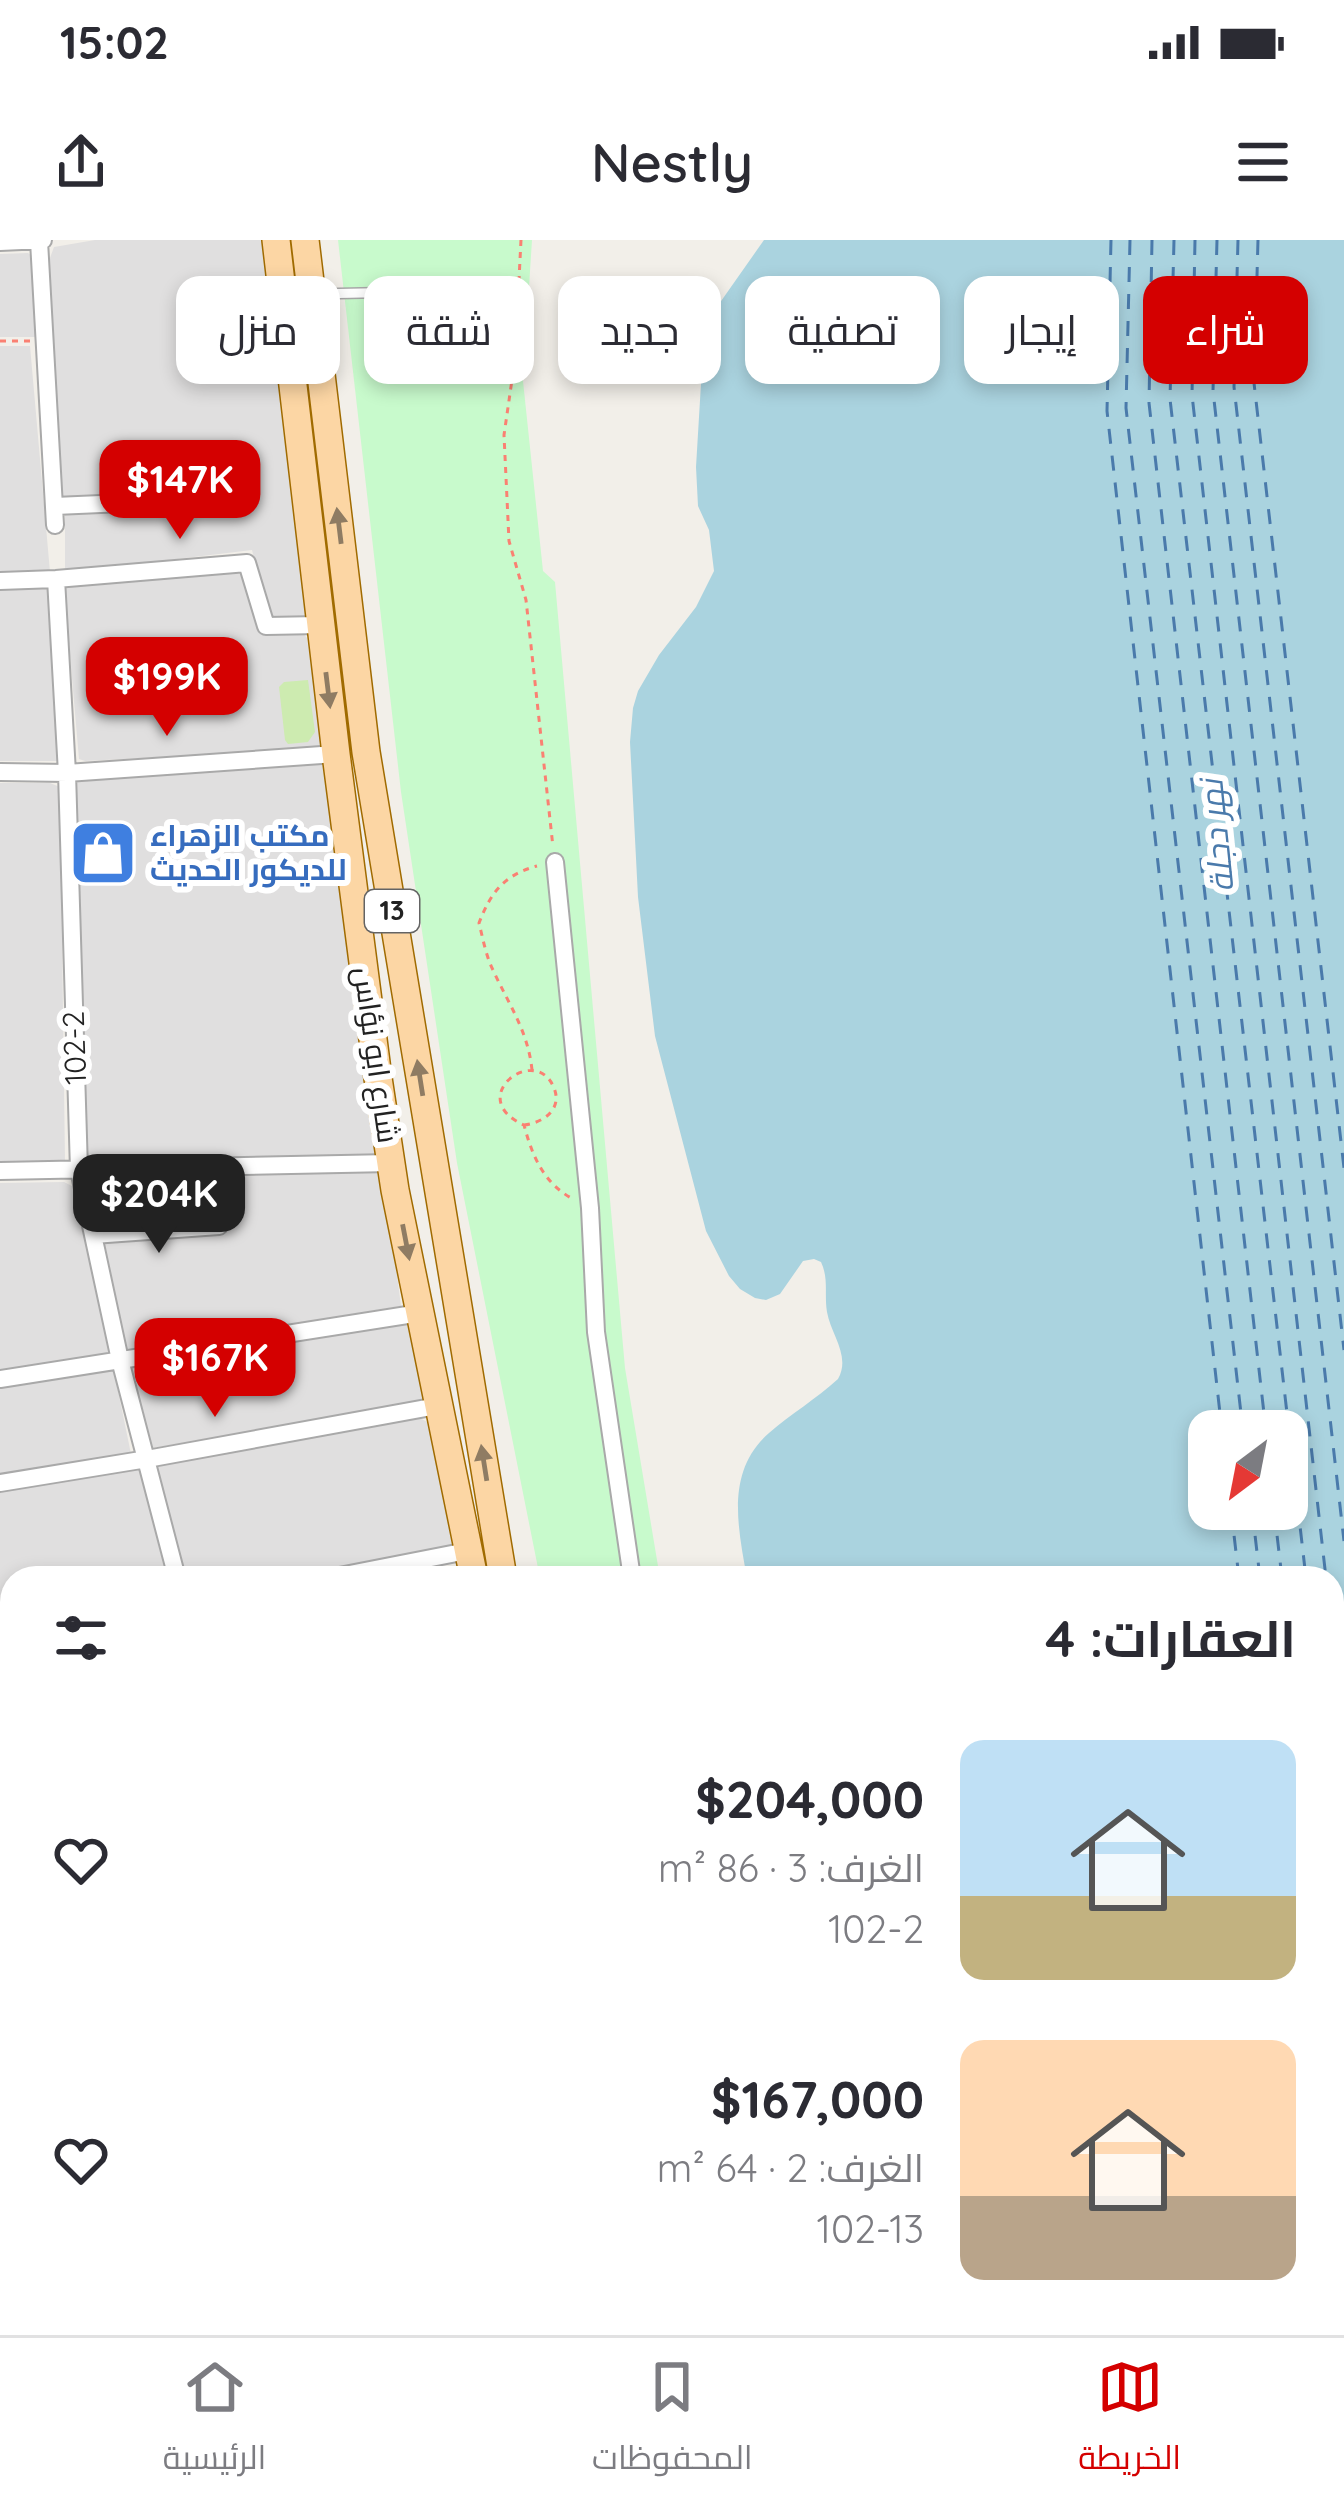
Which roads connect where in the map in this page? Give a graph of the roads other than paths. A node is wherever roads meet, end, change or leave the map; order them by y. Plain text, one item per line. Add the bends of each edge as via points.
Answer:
1 (41, 240) edge
2 (276, 240) edge
3 (305, 240) edge
4 (0, 242) edge
5 (309, 276) edge
6 (322, 384) edge
7 (170, 501) dead end
8 (56, 579) junction
9 (0, 581) edge
10 (320, 625) junction
11 (336, 754) junction
12 (0, 772) edge
13 (68, 772) junction
14 (555, 862) road end
15 (392, 1163) junction
16 (79, 1169) junction
17 (0, 1172) edge
18 (219, 1226) dead end
19 (93, 1235) junction
20 (420, 1312) junction
21 (120, 1360) junction
22 (0, 1379) edge
23 (437, 1406) junction
24 (147, 1459) junction
25 (0, 1483) edge
26 (471, 1565) edge
27 (174, 1566) edge
28 (501, 1566) edge
29 (630, 1566) edge

1 - 4 street
1 - 7 street via 55,515
2 - 10 main road, شارع ابو نؤاس / 13
3 - 5 main road, شارع ابو نؤاس / 13
28 -> 6 main road, شارع ابو نؤاس / 13 via 366,752
8 - 9 street
8 - 10 street via 247,563 266,626
8 - 13 street, 102-2
10 -> 11 main road, شارع ابو نؤاس / 13
11 - 13 street
11 - 15 main road, شارع ابو نؤاس / 13
12 - 13 street
13 - 16 street, 102-2
14 - 29 street via 596,1332
15 - 16 street
15 -> 20 main road, شارع ابو نؤاس / 13
16 - 17 street
16 - 19 street, 102-2
18 - 19 street
19 - 21 street, 102-2
20 - 21 street
20 - 23 main road, شارع ابو نؤاس / 13
21 - 22 street
21 - 24 street, 102-2
23 - 24 street
23 - 26 main road, شارع ابو نؤاس / 13
24 - 25 street
24 - 27 street, 102-2

